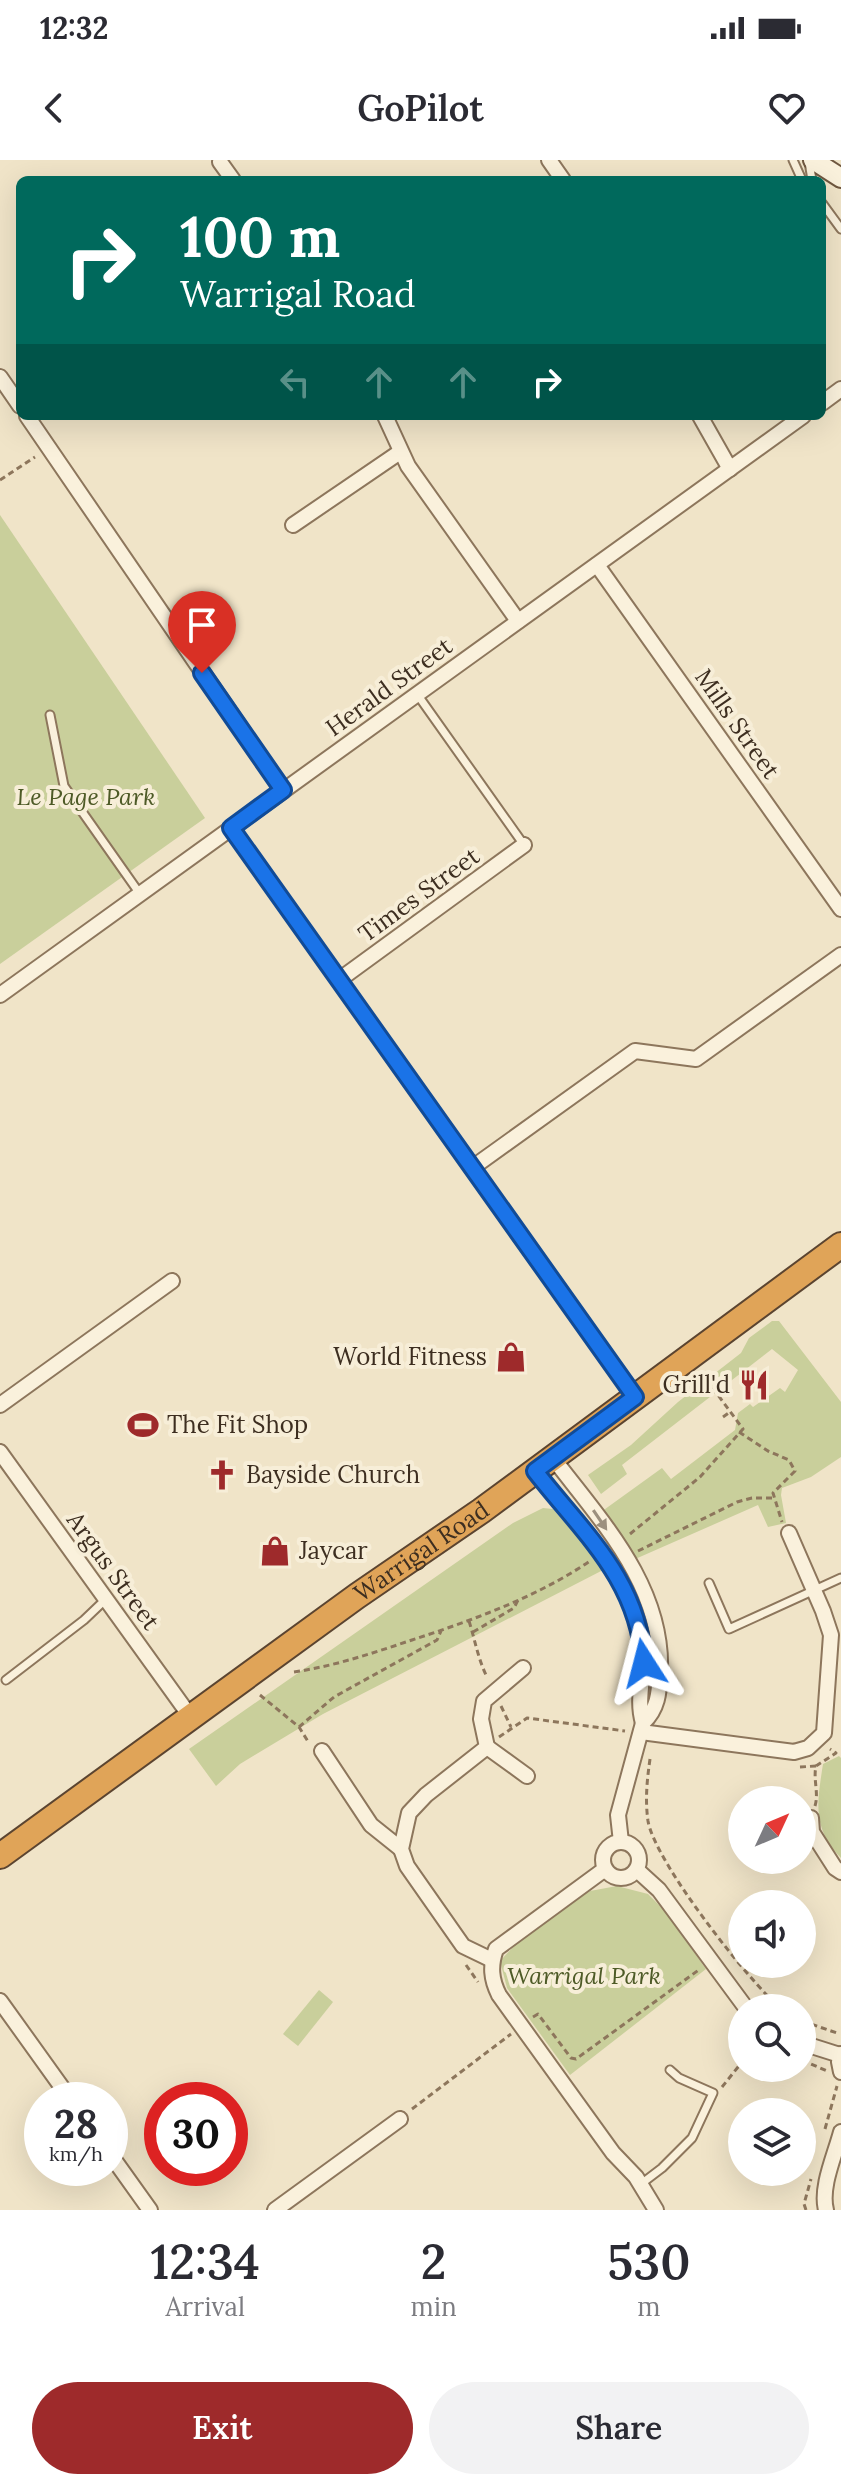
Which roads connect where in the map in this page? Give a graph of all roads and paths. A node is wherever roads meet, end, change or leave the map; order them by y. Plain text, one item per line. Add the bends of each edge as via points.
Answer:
1 (811, 160) edge
2 (220, 162) dead end
3 (230, 176) edge
4 (841, 178) edge
5 (826, 208) edge
6 (841, 229) edge
7 (0, 377) edge
8 (16, 400) edge
9 (30, 420) edge
10 (387, 420) edge
11 (702, 420) edge
12 (797, 420) edge
13 (400, 452) junction
14 (35, 457) dead end
15 (730, 469) junction
16 (0, 480) edge
17 (293, 525) dead end
18 (597, 565) junction
19 (518, 621) junction
20 (417, 694) junction
21 (50, 715) dead end
22 (283, 790) junction
23 (231, 828) junction
24 (524, 845) joint
25 (140, 894) junction
26 (841, 909) edge
27 (841, 955) edge
28 (339, 980) junction
29 (0, 995) edge
30 (472, 1168) junction
31 (841, 1245) edge
32 (172, 1281) dead end
33 (704, 1376) dead end
34 (635, 1397) junction
35 (0, 1405) edge
36 (730, 1412) junction
37 (723, 1417) dead end
38 (739, 1432) junction
39 (0, 1452) edge
40 (544, 1465) junction
41 (774, 1498) junction
42 (789, 1533) joint
43 (602, 1553) junction
44 (841, 1578) edge
45 (709, 1583) dead end
46 (814, 1590) junction
47 (519, 1598) junction
48 (106, 1599) junction
49 (469, 1621) junction
50 (441, 1631) junction
51 (473, 1632) junction
52 (523, 1668) dead end
53 (294, 1672) dead end
54 (6, 1680) dead end
55 (493, 1691) junction
56 (260, 1695) dead end
57 (190, 1716) junction
58 (299, 1727) junction
59 (511, 1727) junction
60 (642, 1727) junction
61 (818, 1741) junction
62 (487, 1747) junction
63 (322, 1751) joint
64 (651, 1756) dead end
65 (788, 1765) dead end
66 (816, 1766) junction
67 (527, 1776) dead end
68 (815, 1786) edge
69 (816, 1838) edge
70 (621, 1842) junction
71 (401, 1849) junction
72 (0, 1856) edge
73 (605, 1869) junction
74 (637, 1870) junction
75 (841, 1872) edge
76 (492, 1960) junction
77 (712, 1961) junction
78 (736, 1994) edge
79 (764, 1994) edge
80 (0, 2001) edge
81 (816, 2026) edge
82 (522, 2027) junction
83 (837, 2033) dead end
84 (816, 2047) edge
85 (841, 2054) edge
86 (816, 2067) edge
87 (670, 2070) dead end
88 (837, 2077) edge
89 (58, 2082) edge
90 (728, 2082) edge
91 (713, 2093) junction
92 (400, 2119) joint
93 (824, 2130) dead end
94 (841, 2132) edge
95 (128, 2179) edge
96 (641, 2184) junction
97 (809, 2186) edge
98 (150, 2210) edge
99 (275, 2210) edge
100 (656, 2210) edge
101 (806, 2210) edge
102 (826, 2210) edge

1 - 4 street
2 - 3 street
5 - 6 lane
7 - 8 street
9 - 22 street
10 - 13 street
11 - 15 street
12 - 15 street, Herald Street
13 - 17 street
13 - 19 street
14 - 16 path
15 - 18 street, Herald Street
18 - 19 street, Herald Street
18 - 26 street, Mills Street
19 - 20 street, Herald Street
20 - 22 street, Herald Street
20 - 24 lane
21 - 25 lane via 64,786
22 - 23 street, Herald Street
23 - 25 street, Herald Street
23 - 28 street
24 - 28 street, Times Street
25 - 29 street, Herald Street
27 - 30 street via 696,1059 635,1051
28 - 30 street
30 - 34 street
31 - 34 highway, Warrigal Road
32 - 35 street
33 - 36 path
34 - 40 highway, Warrigal Road
36 - 37 path
36 - 38 path via 743,1429
38 - 41 path via 789,1460 795,1471
38 - 41 path via 700,1477 629,1535 638,1552 737,1502
39 - 48 street, Argus Street
40 - 43 street
40 - 57 highway, Warrigal Road
40 -> 60 street via 630,1564 650,1604 660,1643 659,1680 654,1713
41 - 42 path
42 - 46 street
43 - 47 path via 560,1581
43 - 60 street via 627,1593 639,1628
44 - 46 lane
45 - 46 lane via 729,1629
46 - 61 street via 831,1635 827,1716
47 - 49 path
47 - 51 path via 514,1608
48 - 54 lane
48 - 57 street, Argus Street
49 - 50 path
49 - 51 path
50 - 53 path
50 - 58 path via 437,1640 334,1697
51 - 55 path via 477,1657
52 - 55 street
55 - 59 path
55 - 62 street via 484,1701 481,1719
56 - 58 path
57 - 72 highway, Warrigal Road
58 - 63 path
59 - 60 path via 527,1718
59 - 62 path
60 - 61 street via 794,1752
60 - 70 street via 618,1815
61 - 66 path via 836,1753
62 - 67 street
62 - 71 street via 409,1813
63 - 71 street via 371,1825
64 - 79 path via 646,1786 649,1823 662,1854
65 - 66 path
66 - 68 path
69 - 75 street
70 - 73 street via 605,1851
70 - 74 street via 638,1852
71 - 76 street via 407,1866 463,1946
73 - 74 street via 620,1879
73 - 76 street via 506,1939
74 - 77 street via 659,1890
76 - 82 street via 499,1995
77 - 78 street
77 - 82 path via 576,2059 538,2014
80 - 89 street
81 - 83 path
82 - 92 path
82 - 96 street
84 - 85 street
85 - 88 street
86 - 88 path
87 - 91 lane
88 - 93 path
90 - 91 path
91 - 96 lane via 692,2138
92 - 99 street
94 - 102 street
95 - 98 street
96 - 100 street
97 - 101 path

